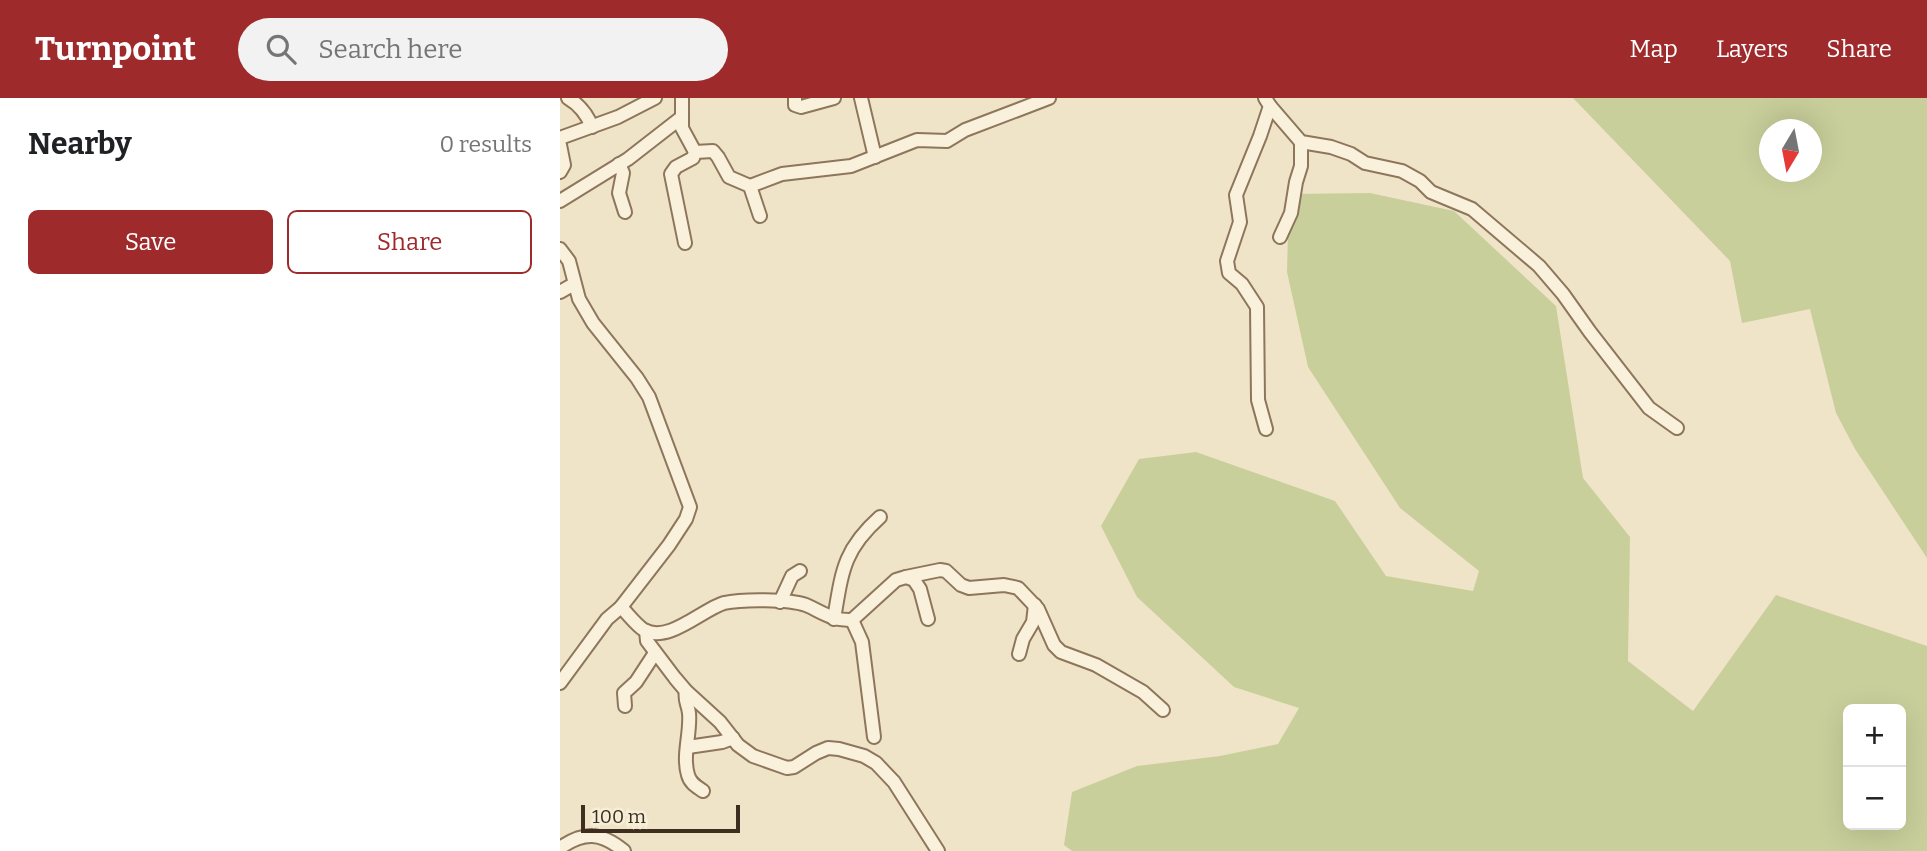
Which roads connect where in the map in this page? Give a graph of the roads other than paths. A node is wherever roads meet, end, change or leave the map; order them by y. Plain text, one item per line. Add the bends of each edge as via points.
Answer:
1 (568, 98) edge
2 (655, 98) edge
3 (682, 98) edge
4 (795, 98) edge
5 (834, 98) edge
6 (861, 98) edge
7 (1049, 98) edge
8 (1267, 102) edge
9 (682, 117) junction
10 (592, 127) junction
11 (560, 138) edge
12 (1301, 142) junction
13 (560, 145) edge
14 (695, 152) junction
15 (875, 157) junction
16 (620, 164) junction
17 (560, 172) edge
18 (750, 186) junction
19 (560, 201) edge
20 (625, 212) dead end
21 (760, 216) dead end
22 (1280, 237) dead end
23 (685, 243) dead end
24 (560, 249) edge
25 (574, 284) junction
26 (560, 292) edge
27 (1677, 428) dead end
28 (1266, 429) dead end
29 (880, 517) dead end
30 (800, 571) dead end
31 (906, 577) junction
32 (780, 602) junction
33 (1035, 605) junction
34 (621, 607) junction
35 (834, 619) junction
36 (928, 619) dead end
37 (852, 620) junction
38 (646, 631) junction
39 (655, 653) junction
40 (1019, 654) dead end
41 (560, 682) edge
42 (686, 691) junction
43 (625, 706) dead end
44 (1163, 710) dead end
45 (874, 737) dead end
46 (733, 738) junction
47 (688, 747) junction
48 (703, 791) dead end
49 (560, 848) edge
50 (624, 851) edge
51 (938, 851) edge

1 - 10 street via 588,116
2 - 10 street
3 - 9 street
4 - 5 street via 800,107
6 - 15 street
7 - 15 street via 947,141 917,140
8 - 12 street
8 - 28 street via 1260,136 1236,195 1240,222 1227,261 1229,273 1257,307 1258,400
9 - 14 street via 682,128
9 - 16 street
10 - 11 street
12 - 22 street via 1291,213
12 - 27 street via 1402,171 1432,192 1472,209 1539,266 1649,408
13 - 17 street via 564,165
14 - 18 street via 713,151 729,177
14 - 23 street via 671,174
15 - 18 street via 836,169 782,174
16 - 19 street
16 - 20 street via 619,193
18 - 21 street
24 - 25 street via 569,261
25 - 26 street
25 - 34 street via 593,323 649,397 690,507 669,545
29 - 35 street via 851,549
30 - 32 street via 792,576
31 - 33 street via 946,570 969,588 1018,588
31 - 36 street via 920,589
31 - 37 street via 896,580
32 - 35 street via 805,605
32 - 38 street via 724,603 687,625
33 - 40 street
33 - 44 street via 1061,652 1096,665 1143,692
34 - 38 street
34 - 41 street via 607,618
35 - 37 street
37 - 45 street via 862,642
38 - 39 street
39 - 42 street
39 - 43 street via 624,693
42 - 46 street
42 - 47 street
46 - 47 street
46 - 51 street via 753,756 787,768 828,748 864,756 894,782
47 - 48 street via 688,775
49 - 50 street via 583,835 612,841

